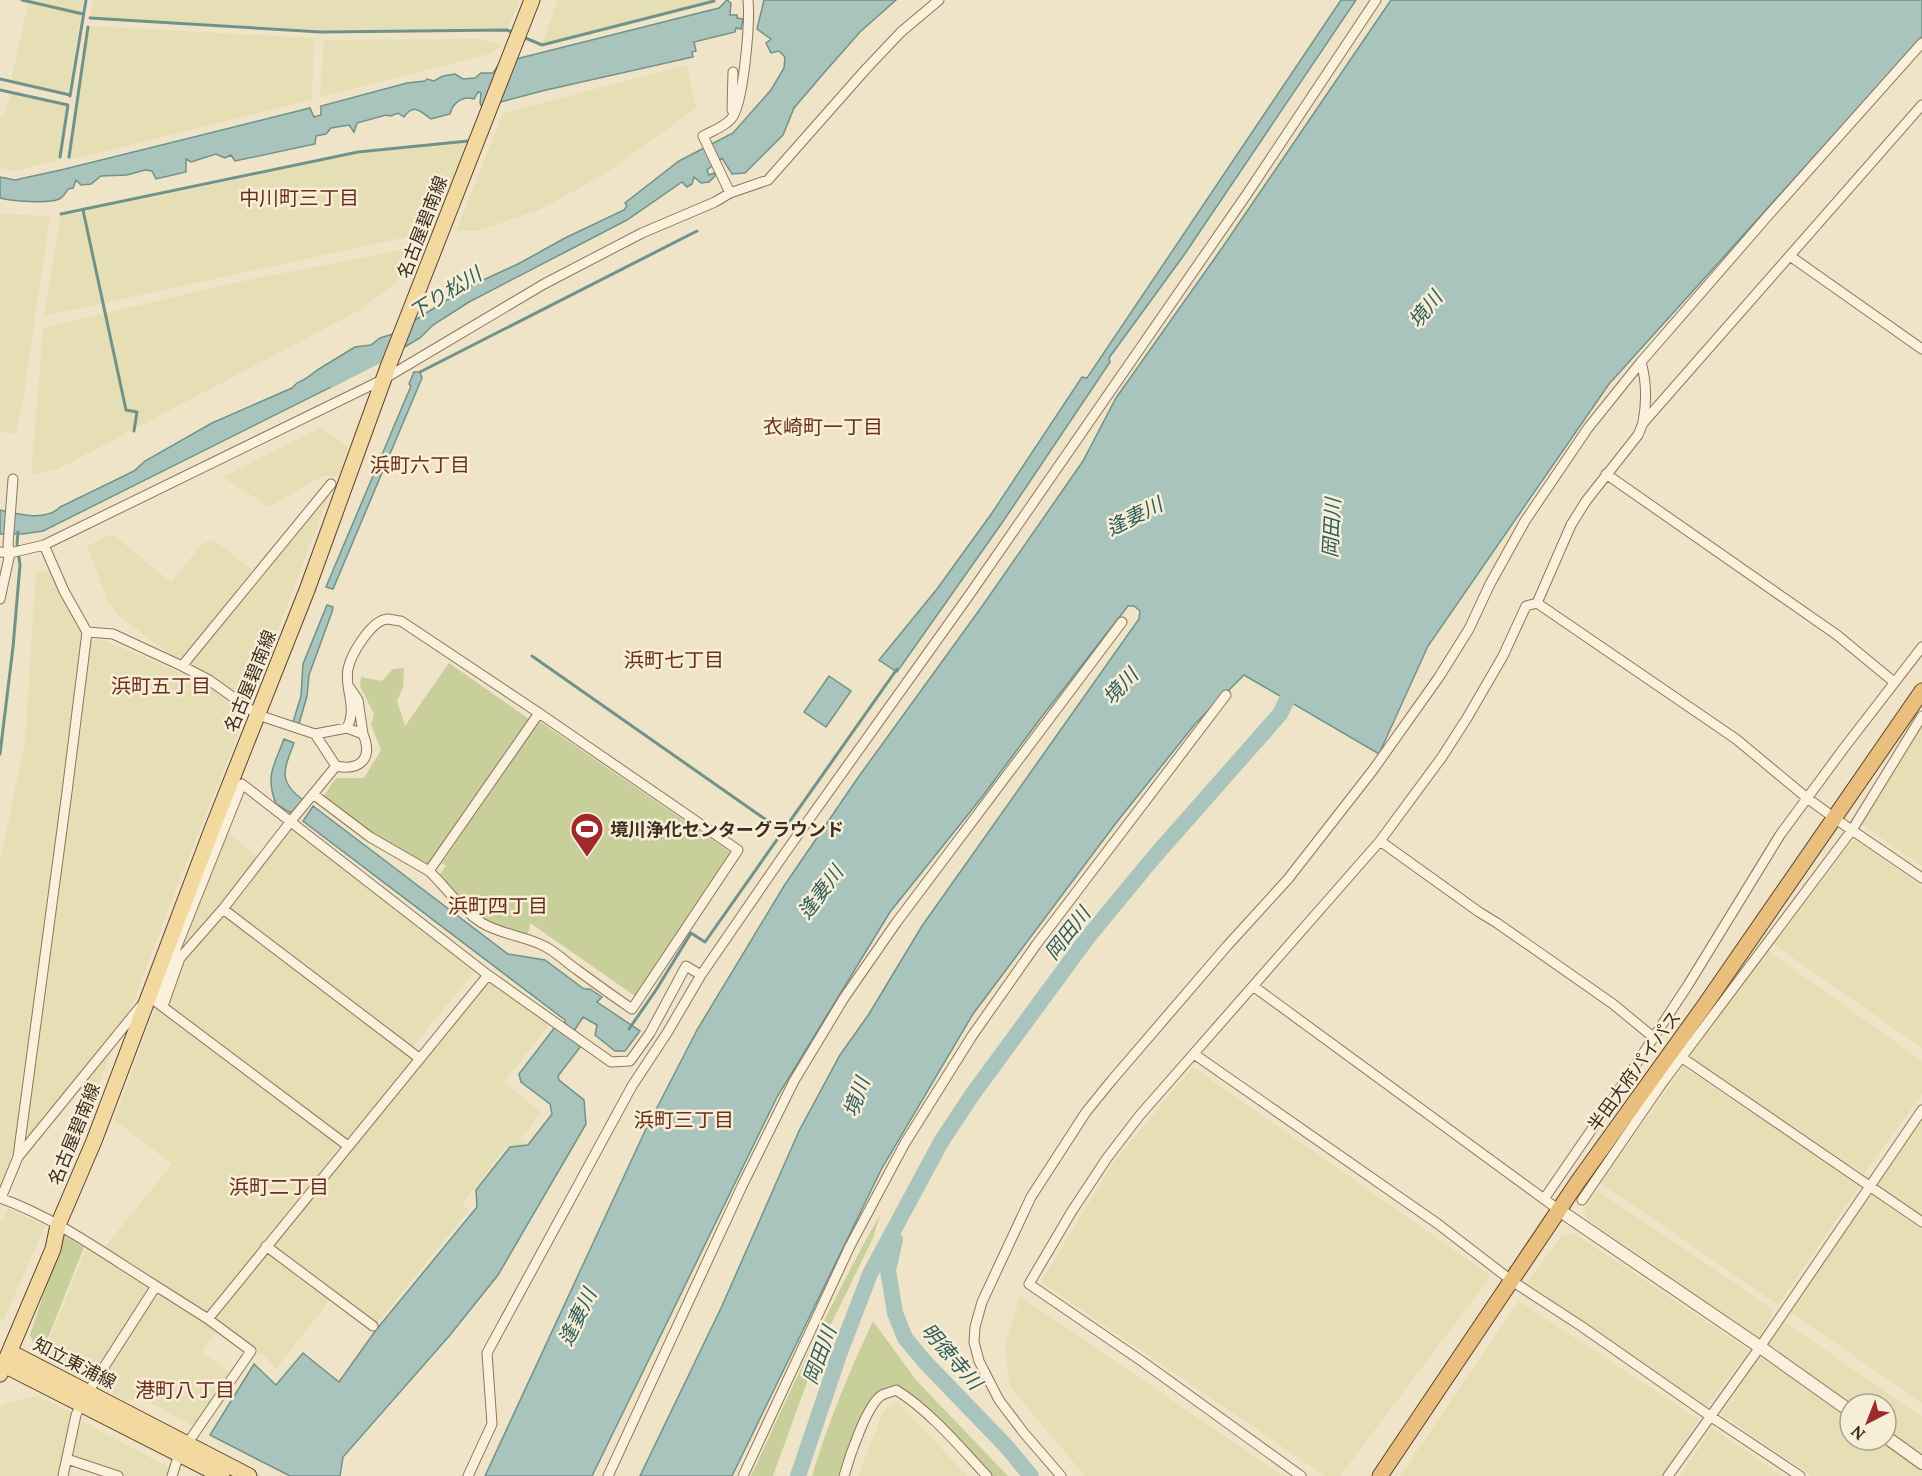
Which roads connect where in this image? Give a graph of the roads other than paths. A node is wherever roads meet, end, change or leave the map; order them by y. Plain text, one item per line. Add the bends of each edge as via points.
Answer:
1 (532, 0) edge
2 (748, 0) edge
3 (939, 0) edge
4 (1376, 0) edge
5 (1922, 44) edge
6 (733, 72) dead end
7 (1922, 105) edge
8 (732, 119) junction
9 (728, 190) junction
10 (1790, 256) junction
11 (1922, 349) edge
12 (1641, 362) junction
13 (386, 373) junction
14 (1643, 423) junction
15 (1606, 474) junction
16 (13, 479) dead end
17 (331, 484) dead end
18 (44, 545) junction
19 (8, 550) edge
20 (0, 599) edge
21 (1537, 603) junction
22 (1122, 622) dead end
23 (87, 632) junction
24 (1922, 647) edge
25 (182, 666) junction
26 (1894, 682) junction
27 (349, 686) junction
28 (1922, 691) edge
29 (1226, 695) dead end
30 (539, 713) junction
31 (258, 715) junction
32 (1922, 716) edge
33 (347, 728) junction
34 (315, 734) junction
35 (363, 734) junction
36 (336, 766) junction
37 (313, 794) junction
38 (1807, 798) junction
39 (1829, 814) dead end
40 (291, 821) junction
41 (1840, 822) dead end
42 (1852, 830) junction
43 (1380, 841) junction
44 (429, 871) junction
45 (1922, 878) edge
46 (223, 909) junction
47 (488, 975) junction
48 (701, 975) junction
49 (1253, 986) junction
50 (146, 1001) junction
51 (164, 1006) junction
52 (1653, 1037) junction
53 (1194, 1054) junction
54 (1681, 1057) junction
55 (419, 1058) junction
56 (1922, 1110) edge
57 (348, 1146) junction
58 (18, 1158) junction
59 (1868, 1186) junction
60 (1, 1198) edge
61 (1544, 1199) junction
62 (1582, 1200) dead end
63 (1559, 1210) junction
64 (1922, 1222) edge
65 (58, 1225) junction
66 (266, 1246) junction
67 (1512, 1281) junction
68 (156, 1286) junction
69 (208, 1319) junction
70 (373, 1326) dead end
71 (1760, 1347) junction
72 (3, 1360) edge
73 (84, 1398) junction
74 (1838, 1402) edge
75 (1710, 1416) junction
76 (1898, 1446) edge
77 (183, 1449) junction
78 (67, 1459) junction
79 (1922, 1463) edge
80 (63, 1476) edge
81 (118, 1476) edge
82 (172, 1476) edge
83 (222, 1476) edge
84 (249, 1476) edge
85 (468, 1476) edge
86 (608, 1476) edge
87 (743, 1476) edge
88 (844, 1476) edge
89 (987, 1476) edge
90 (1061, 1476) edge
91 (1301, 1476) edge
92 (1380, 1476) edge
93 (1668, 1476) edge
94 (1800, 1476) edge

1 - 13 main road, 名古屋碧南線
2 - 8 street via 745,56
3 - 9 street via 901,32 768,180
4 - 48 street via 1247,194
5 - 12 street
6 - 8 street
7 - 10 street
8 - 9 street via 703,136
9 - 13 street via 715,202 642,233
10 - 11 street
10 - 14 street
12 - 14 street via 1646,381
12 - 90 street via 1588,428 1525,521 1469,629 1373,770 1288,879 1086,1112 1031,1197 982,1302 974,1342 999,1400
13 - 18 street
13 - 31 main road, 名古屋碧南線
14 - 15 street
15 - 21 street via 1571,525
15 - 26 street via 1837,635
16 - 19 street
17 - 25 street
18 - 19 street
18 - 23 street
19 - 20 street
21 - 38 street via 1736,739
21 - 43 street via 1526,606 1467,718
22 - 86 street via 844,998 795,1081 746,1178
23 - 25 street via 113,634
23 - 58 street
24 - 26 street
25 - 31 street
26 - 38 street
27 - 30 street via 348,670 354,652 374,625 394,620 417,631
27 - 33 street via 352,717
27 - 35 street via 358,700
28 - 63 highway, 半田大府パイパス
29 - 87 street via 1036,945 972,1036 905,1143 850,1246
30 - 44 street
30 - 44 street via 738,850 633,1009 548,948 482,922 455,901
31 - 34 street
31 - 50 main road, 名古屋碧南線
32 - 42 street
33 - 34 street
33 - 35 street
34 - 36 street
35 - 36 street via 367,755 360,764 350,769
36 - 37 street
37 - 40 street
37 - 44 street via 370,837
38 - 39 street
38 - 52 street
40 - 46 street
40 - 47 street
40 - 51 street via 242,784 155,1001
41 - 42 street
42 - 45 street
42 - 54 street
43 - 49 street
43 - 52 street via 1613,1004
46 - 51 street via 180,958
46 - 55 street
47 - 48 street via 611,1062 630,1061 650,1033 686,966
47 - 55 street
48 - 85 street via 632,1086 487,1353 492,1424
49 - 53 street
49 - 61 street
50 - 58 street
50 - 65 main road, 名古屋碧南線
51 - 57 street
52 - 61 street
53 - 67 street via 1438,1224
53 - 91 street via 1107,1158 1029,1284
54 - 59 street
54 - 62 street
55 - 57 street
56 - 59 street
57 - 66 street
58 - 60 street
59 - 64 street
59 - 71 street
60 - 65 street
61 - 63 street
63 - 67 highway, 半田大府パイパス
63 - 71 street
65 - 68 street
65 - 72 main road, 名古屋碧南線 via 52,1249
66 - 69 street
66 - 70 street
67 - 75 street
67 - 92 highway, 半田大府パイパス
68 - 69 street
68 - 73 street
69 - 77 street via 251,1351
71 - 74 street
71 - 75 street
72 - 73 main road, 知立東浦線
73 - 77 main road, 知立東浦線
73 - 78 street via 76,1415
75 - 93 street
75 - 94 street
76 - 79 street
77 - 82 street
77 - 83 main road, 知立東浦線
77 - 84 main road, 知立東浦線
78 - 80 street
78 - 81 street
88 - 89 street via 865,1418 881,1395 896,1390 930,1418

